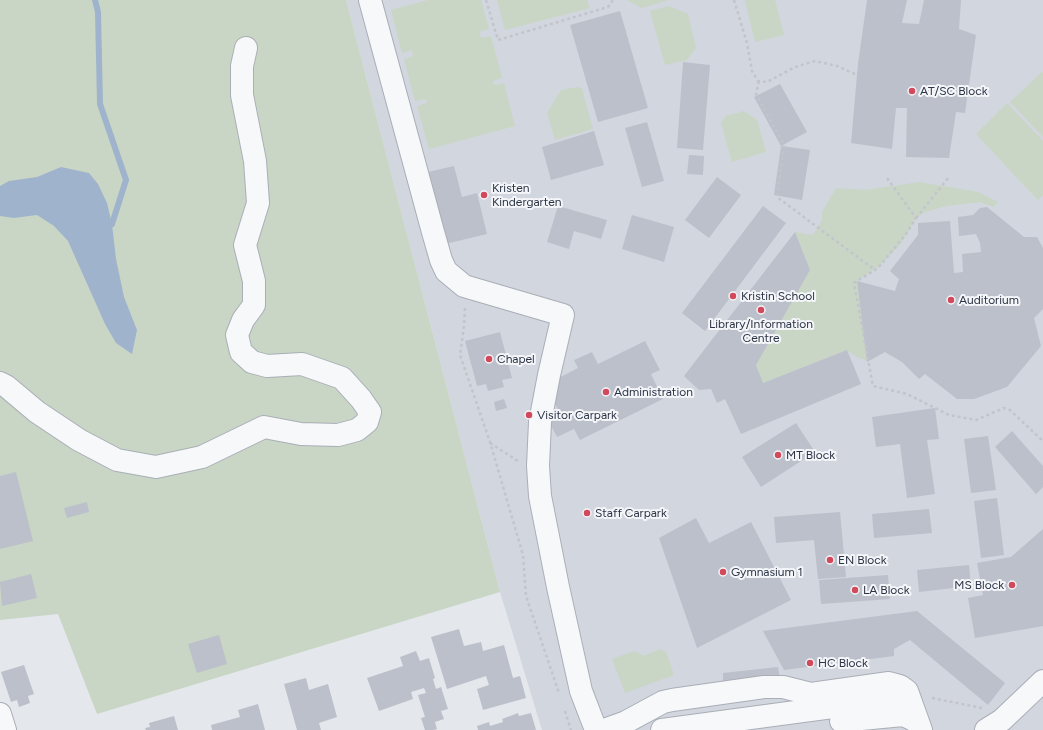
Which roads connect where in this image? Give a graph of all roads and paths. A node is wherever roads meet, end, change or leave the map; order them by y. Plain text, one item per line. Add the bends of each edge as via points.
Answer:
1 (370, 0) edge
2 (486, 0) edge
3 (613, 0) edge
4 (734, 0) edge
5 (246, 48) dead end
6 (857, 75) dead end
7 (759, 81) junction
8 (949, 177) dead end
9 (887, 178) dead end
10 (916, 218) junction
11 (874, 270) junction
12 (464, 286) junction
13 (0, 383) edge
14 (1043, 441) edge
15 (490, 442) junction
16 (538, 466) junction
17 (1043, 681) edge
18 (561, 700) dead end
19 (563, 707) dead end
20 (0, 714) edge
21 (918, 725) edge
22 (5, 730) edge
23 (571, 730) edge
24 (596, 730) edge
25 (604, 730) edge
26 (662, 730) edge
27 (779, 730) edge
28 (879, 730) edge
29 (986, 730) edge

1 - 12 lane via 441,260 446,271
2 - 3 path via 498,40 608,7
4 - 7 path via 747,43 752,71
5 - 13 lane via 242,66 242,95 254,161 258,203 245,245 254,281 254,305 243,320 237,335 241,352 252,362 267,366 302,364 342,378 370,412 367,422 357,430 338,435 301,434 264,427 202,457 156,467 117,460 79,440
6 - 7 path via 837,66 815,61 795,67 767,82
7 - 11 path via 756,94 784,144 777,198
8 - 10 path
9 - 10 path
10 - 11 path via 906,234
11 - 14 path via 854,283 873,386 907,394 949,416 976,420 1004,408 1010,410
12 - 15 path via 464,326 460,355
12 - 16 lane via 563,315 540,422
15 - 16 path via 521,462
15 - 18 path via 523,555 526,596
16 - 24 lane via 540,496 559,594 581,690
17 - 29 lane via 1002,720
19 - 23 path
20 - 22 lane
21 - 25 lane via 907,691 900,686 889,684 825,694 798,692 783,687 764,687 672,700 663,702 641,716
21 - 26 lane via 908,708 897,702 885,700
21 - 27 lane via 903,715
21 - 28 lane

